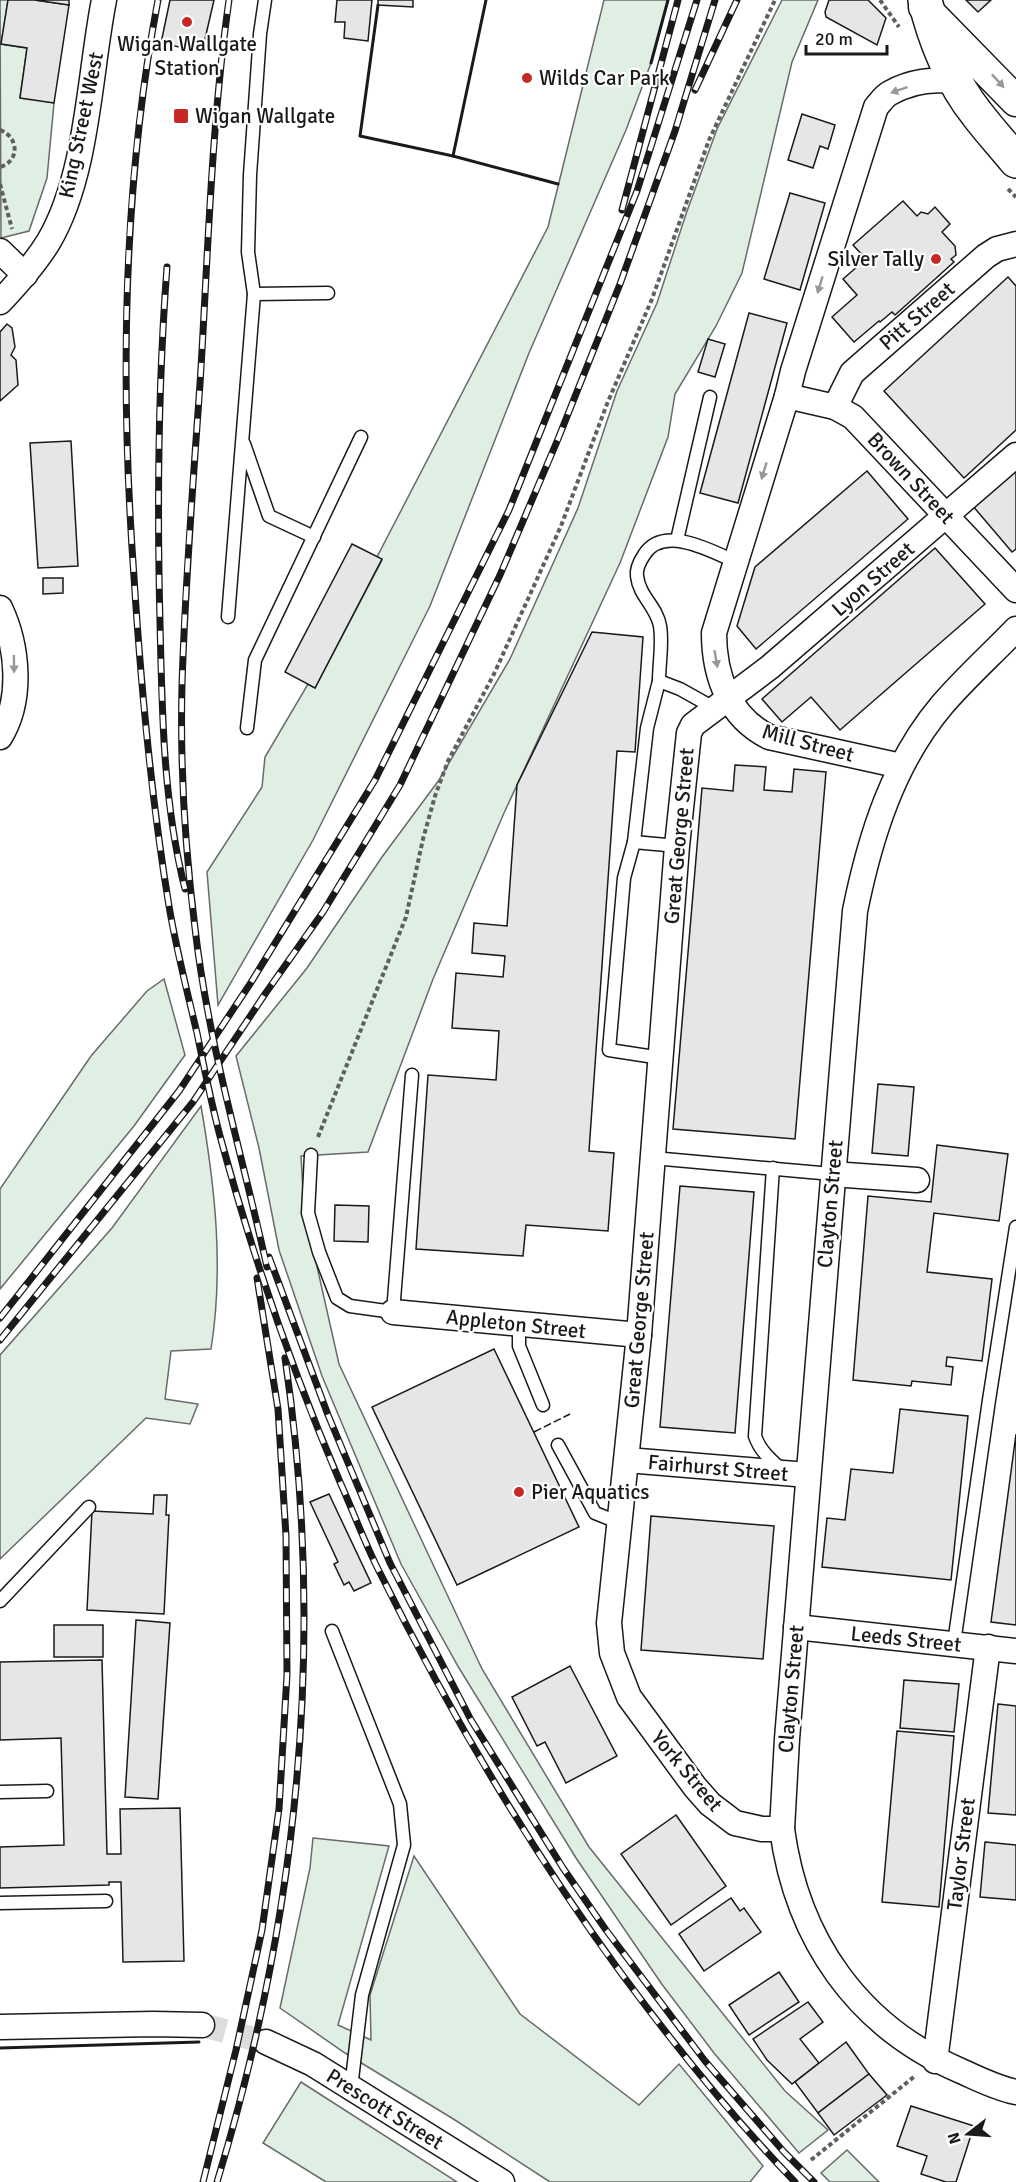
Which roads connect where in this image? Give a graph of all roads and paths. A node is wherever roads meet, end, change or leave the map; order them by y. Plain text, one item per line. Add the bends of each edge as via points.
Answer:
1 (104, 0) edge
2 (265, 0) edge
3 (775, 0) edge
4 (880, 0) edge
5 (923, 3) edge
6 (900, 28) dead end
7 (956, 82) junction
8 (1016, 101) edge
9 (0, 130) edge
10 (1016, 161) edge
11 (0, 167) edge
12 (0, 183) edge
13 (7, 243) edge
14 (1016, 244) edge
15 (25, 275) junction
16 (328, 293) dead end
17 (254, 294) junction
18 (0, 302) edge
19 (787, 396) junction
20 (710, 397) dead end
21 (836, 407) junction
22 (362, 437) dead end
23 (242, 440) junction
24 (1016, 455) edge
25 (946, 516) junction
26 (314, 537) junction
27 (677, 540) junction
28 (736, 562) junction
29 (1016, 590) edge
30 (0, 608) edge
31 (228, 617) dead end
32 (1016, 628) edge
33 (659, 681) junction
34 (721, 703) junction
35 (247, 728) dead end
36 (0, 737) edge
37 (901, 766) junction
38 (634, 842) junction
39 (677, 846) junction
40 (661, 1058) junction
41 (412, 1075) dead end
42 (311, 1155) joint
43 (653, 1158) junction
44 (773, 1168) junction
45 (832, 1174) junction
46 (917, 1180) dead end
47 (1016, 1227) edge
48 (1014, 1250) edge
49 (393, 1312) junction
50 (519, 1324) junction
51 (639, 1335) junction
52 (543, 1405) dead end
53 (558, 1445) dead end
54 (627, 1460) junction
55 (796, 1474) junction
56 (89, 1507) dead end
57 (620, 1523) junction
58 (0, 1601) edge
59 (609, 1623) joint
60 (796, 1627) junction
61 (332, 1631) dead end
62 (954, 1643) junction
63 (988, 1647) junction
64 (1016, 1651) edge
65 (47, 1791) dead end
66 (0, 1792) edge
67 (782, 1830) junction
68 (106, 1901) dead end
69 (0, 1903) edge
70 (202, 2025) tunnel mouth
71 (0, 2027) edge
72 (266, 2042) tunnel mouth
73 (935, 2061) junction
74 (351, 2088) junction
75 (1016, 2092) edge
76 (811, 2160) dead end
77 (502, 2182) edge

1 - 15 street, King Street West via 75,172 49,240
2 - 17 lane via 250,186 248,252
3 - 42 path via 709,140 652,299 561,526 494,674 448,761 426,829 406,917
4 - 6 path
5 - 7 highway
5 -> 8 street
7 - 10 highway via 975,113
7 -> 19 street via 924,81 888,94 876,107
9 - 11 path via 13,139 15,152 9,163
12 - 13 path
13 - 15 street
14 - 21 street, Pitt Street via 986,256 852,373
15 - 18 street, King Street West
16 - 17 lane
17 - 23 lane
19 - 21 street, Brown Street
19 -> 28 street
20 - 27 lane
21 - 25 street, Brown Street via 854,417
22 - 26 lane
23 - 26 lane via 269,516
23 - 31 lane
24 - 25 street, Lyon Street
25 - 29 street, Brown Street
25 - 34 street, Lyon Street via 770,667
26 - 35 lane via 255,660
27 - 28 lane
27 - 33 lane via 657,543 646,551 636,574 641,593 660,624
28 -> 34 street via 714,633
30 -> 36 street via 14,651 14,702
32 - 37 street, Clayton Street via 942,705
33 - 34 lane
33 - 38 lane via 647,728
34 - 37 street, Mill Street via 769,737
34 - 39 street, Great George Street via 693,725 689,733
37 - 45 street, Clayton Street via 880,816 855,910
38 - 39 lane
38 - 40 lane via 624,878 609,1050
39 - 40 street, Great George Street
40 - 43 street, Great George Street
41 - 49 lane
42 - 49 lane via 308,1212 337,1298 350,1306
43 - 44 lane
43 - 51 street, Great George Street
44 - 45 lane
44 - 55 lane via 755,1436 763,1452
45 - 46 street
45 - 55 street, Clayton Street
47 - 48 lane
48 - 62 lane
49 - 50 street, Appleton Street
50 - 51 street, Appleton Street
50 - 52 lane via 519,1346
51 - 54 street, Great George Street
53 - 57 lane via 595,1513
54 - 55 street, Fairhurst Street
54 - 57 street, Great George Street
55 - 60 street, Clayton Street
56 - 58 lane
57 - 59 street, Great George Street
59 - 67 street, York Street via 612,1653 628,1697 695,1787 735,1823
60 - 62 street, Leeds Street
60 - 67 street, Clayton Street
61 - 74 lane via 400,1804 404,1845 362,1995
62 - 63 street, Leeds Street
63 - 64 street, Leeds Street
63 - 73 street, Taylor Street
65 - 66 lane
67 - 73 street via 801,1907 832,1966 883,2025
68 - 69 lane
70 - 71 street
72 - 74 street, Prescott Street via 313,2064
73 - 75 street
73 - 76 path
74 - 77 street, Prescott Street

